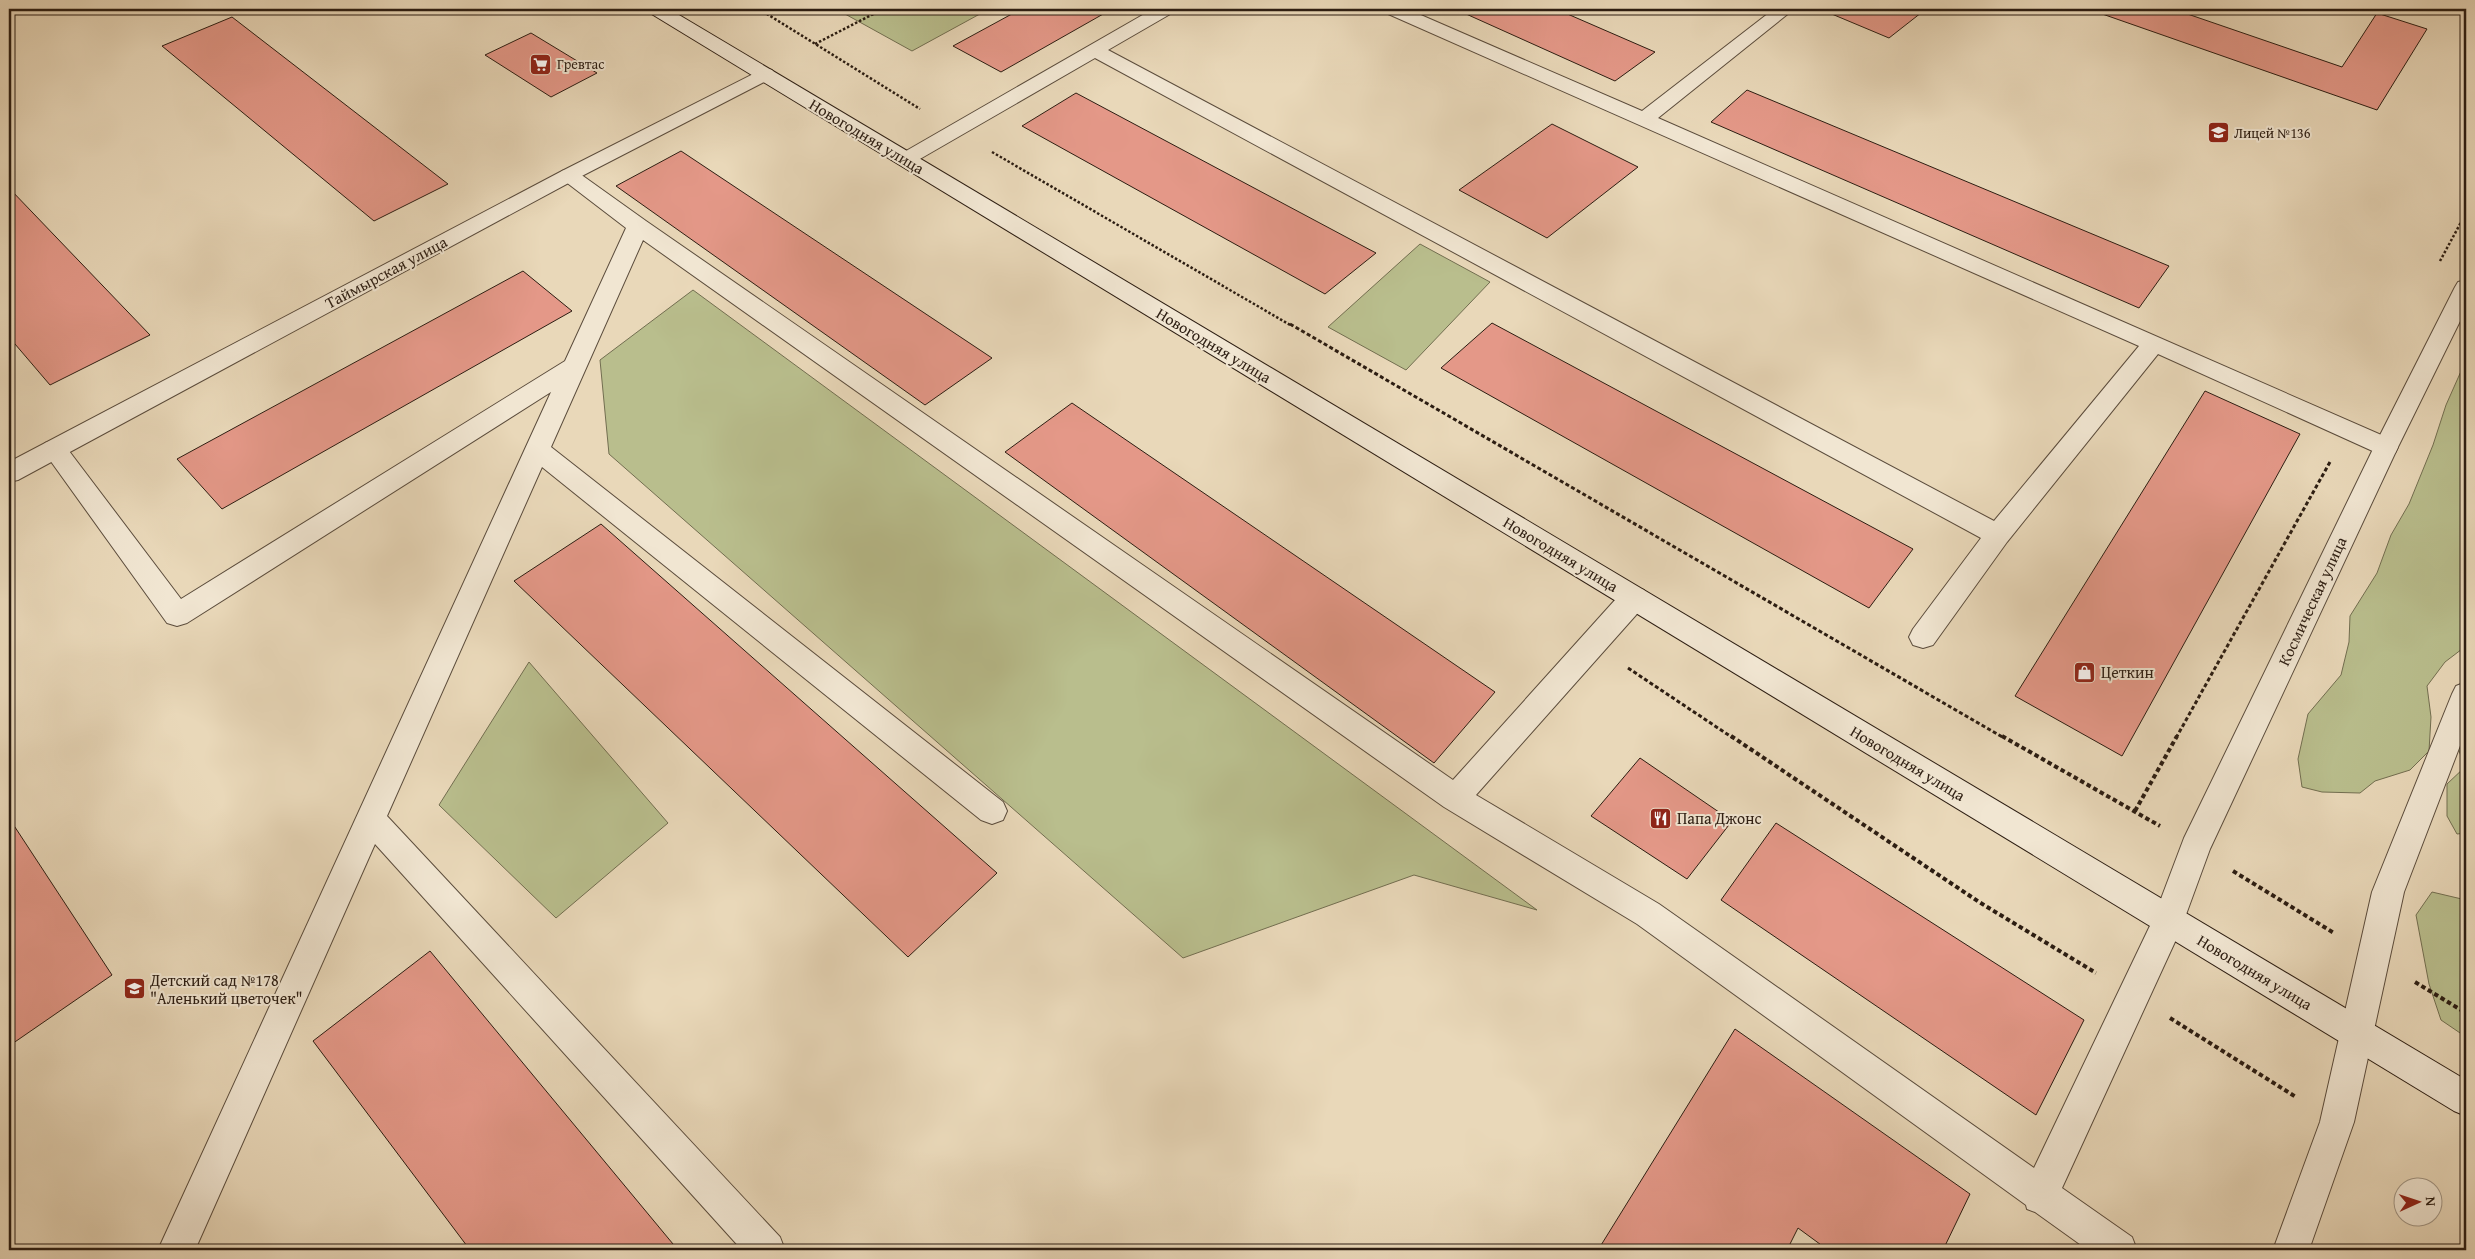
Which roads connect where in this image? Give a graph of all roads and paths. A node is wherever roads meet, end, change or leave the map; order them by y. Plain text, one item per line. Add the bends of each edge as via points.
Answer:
1 (656, 9) edge
2 (759, 9) edge
3 (883, 9) edge
4 (1166, 9) edge
5 (1392, 9) edge
6 (1786, 9) edge
7 (814, 44) junction
8 (1094, 50) junction
9 (765, 74) junction
10 (1644, 119) junction
11 (956, 131) junction
12 (906, 159) junction
13 (569, 175) junction
14 (2466, 213) edge
15 (638, 226) junction
16 (2438, 265) dead end
17 (2466, 287) edge
18 (2154, 343) junction
19 (575, 366) junction
20 (2349, 428) junction
21 (2386, 446) junction
22 (54, 449) junction
23 (538, 450) junction
24 (9, 473) edge
25 (1998, 535) junction
26 (1634, 598) junction
27 (1923, 637) dead end
28 (1594, 645) junction
29 (2466, 694) edge
30 (1455, 798) junction
31 (2135, 810) junction
32 (992, 811) dead end
33 (370, 818) junction
34 (2195, 848) junction
35 (2169, 920) junction
36 (2375, 958) junction
37 (2134, 996) junction
38 (2466, 1012) edge
39 (2356, 1032) junction
40 (2466, 1099) edge
41 (2337, 1122) junction
42 (2040, 1196) junction
43 (176, 1250) edge
44 (768, 1250) edge
45 (2119, 1250) edge
46 (2290, 1250) edge

1 - 9 street, Новогодняя улица
2 - 7 path
3 - 7 path
4 - 8 street
5 - 10 street
6 - 10 street
7 - 11 path
8 - 11 street
8 - 25 street
9 - 12 street, Новогодняя улица
9 - 13 street, Таймырская улица
10 - 18 street
11 - 12 street
11 - 31 path via 2051,765
12 - 26 street, Новогодняя улица
13 - 15 street
13 - 22 street, Таймырская улица
14 - 16 path
15 - 19 street
15 - 30 street
17 - 21 street, Космическая улица
18 - 20 street
18 - 25 street
19 - 22 street via 177,616
19 - 23 street
20 - 21 street
20 - 31 path
21 - 34 street, Космическая улица
22 - 24 street, Таймырская улица
23 - 32 street
23 - 33 street
25 - 27 street
26 - 28 street
26 - 35 street, Новогодняя улица
28 - 30 street
28 - 37 path via 1979,902
29 - 36 street via 2388,892
30 - 42 street via 1648,914 1964,1137
31 - 34 path
33 - 43 street
33 - 44 street
34 - 35 street, Космическая улица
34 - 36 path
35 - 37 street, Космическая улица
35 - 39 street, Новогодняя улица
36 - 38 path
36 - 39 street
37 - 41 path
37 - 42 street, Космическая улица
39 - 40 street, Новогодняя улица
39 - 41 street
41 - 46 street
42 - 45 street

